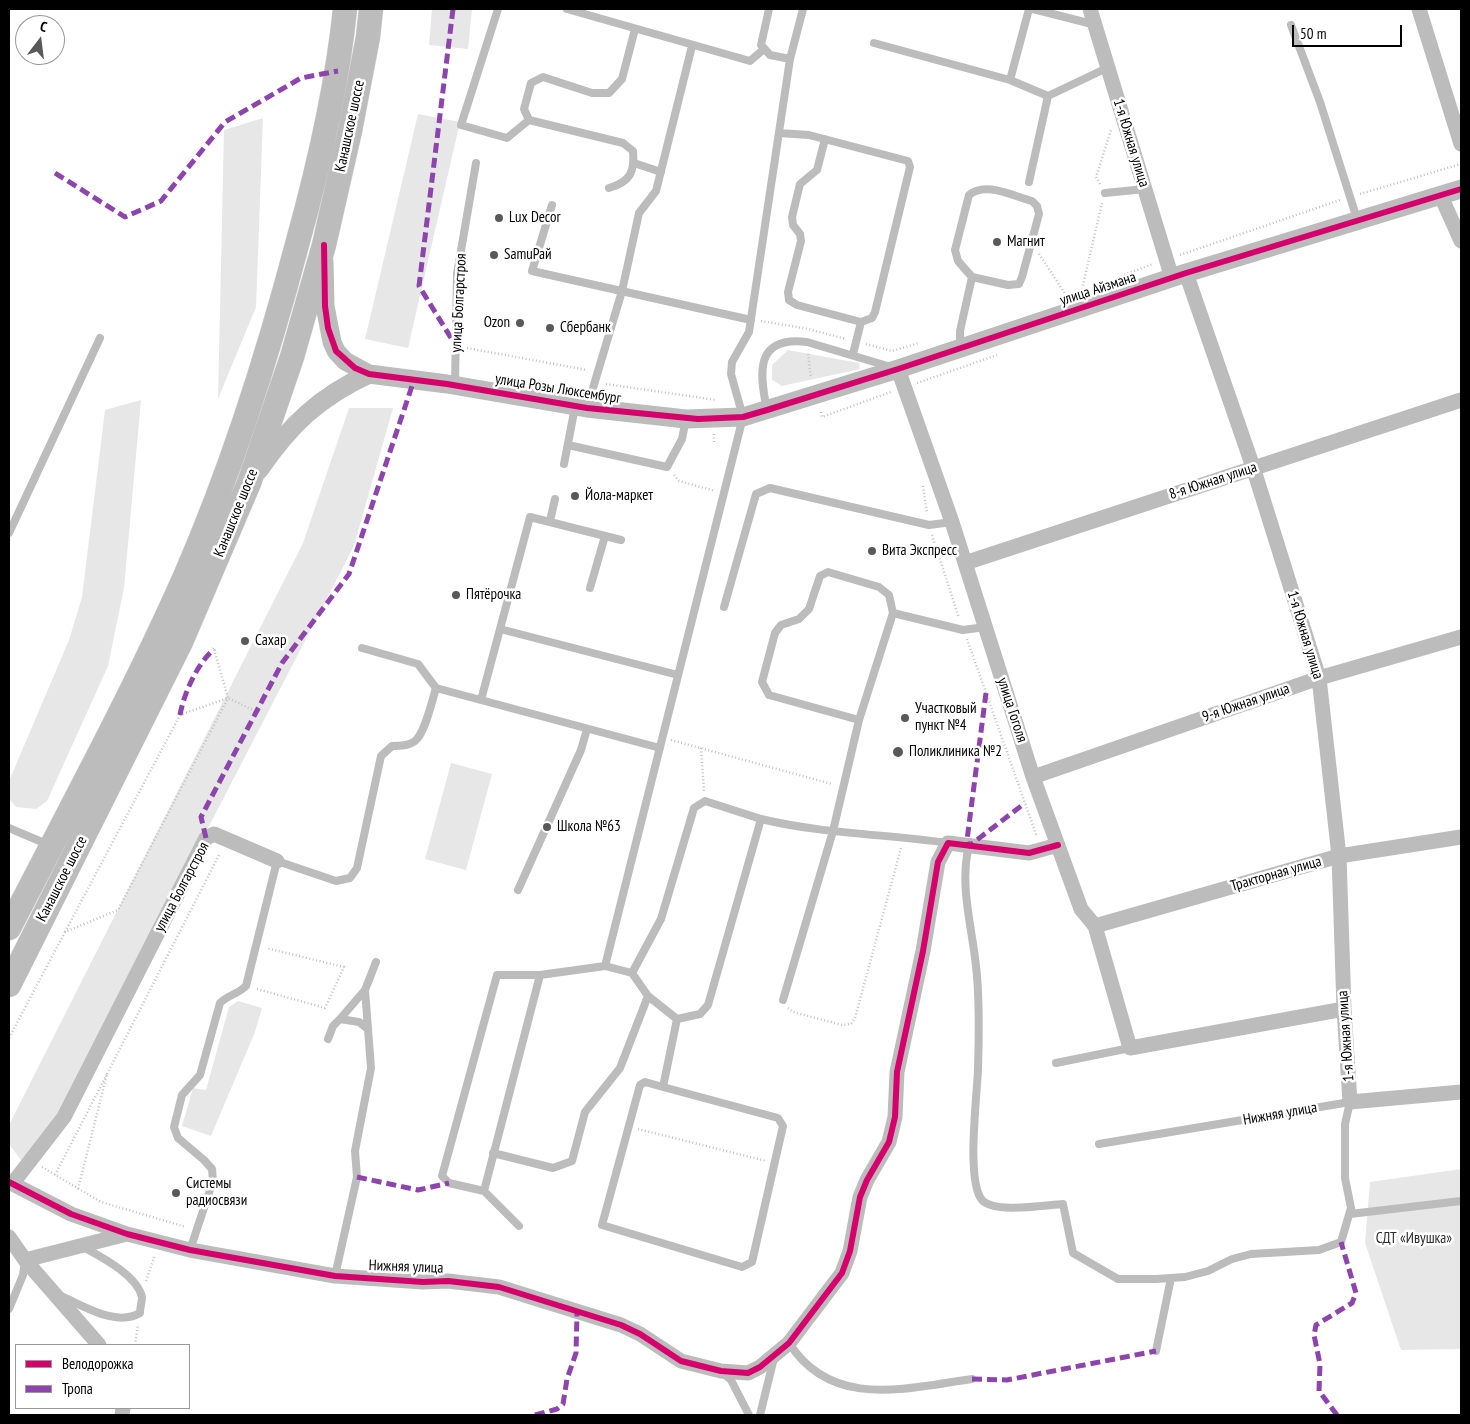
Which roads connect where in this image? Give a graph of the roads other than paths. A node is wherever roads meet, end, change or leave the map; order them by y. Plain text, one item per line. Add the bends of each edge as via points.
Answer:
1 (345, 9) edge
2 (370, 9) edge
3 (498, 9) edge
4 (567, 9) edge
5 (769, 9) edge
6 (803, 9) edge
7 (1029, 9) edge
8 (1033, 9) edge
9 (1090, 9) edge
10 (1419, 9) edge
11 (1096, 25) junction
12 (1291, 25) dead end
13 (635, 29) junction
14 (874, 43) dead end
15 (692, 46) junction
16 (764, 49) junction
17 (790, 59) junction
18 (1108, 67) junction
19 (1010, 80) junction
20 (1048, 96) junction
21 (528, 120) junction
22 (779, 133) junction
23 (825, 139) junction
24 (1461, 144) edge
25 (476, 163) dead end
26 (634, 163) junction
27 (661, 172) junction
28 (1029, 182) dead end
29 (609, 188) dead end
30 (1145, 189) junction
31 (1461, 189) edge
32 (1105, 193) dead end
33 (1440, 194) junction
34 (552, 205) dead end
35 (1358, 220) junction
36 (1461, 241) edge
37 (324, 245) junction
38 (1179, 275) junction
39 (972, 277) junction
40 (622, 291) junction
41 (751, 320) junction
42 (860, 322) junction
43 (100, 338) dead end
44 (960, 349) junction
45 (853, 354) junction
46 (898, 369) junction
47 (369, 374) junction
48 (455, 385) junction
49 (1461, 400) edge
50 (581, 407) junction
51 (767, 410) junction
52 (743, 417) junction
53 (686, 419) junction
54 (568, 444) junction
55 (564, 464) dead end
56 (1253, 467) junction
57 (249, 483) junction
58 (555, 499) dead end
59 (550, 521) junction
60 (952, 522) junction
61 (9, 533) edge
62 (605, 536) junction
63 (622, 540) dead end
64 (965, 563) junction
65 (590, 588) dead end
66 (724, 607) dead end
67 (893, 613) junction
68 (985, 627) junction
69 (500, 629) junction
70 (1461, 637) edge
71 (362, 648) dead end
72 (678, 675) junction
73 (1319, 678) junction
74 (436, 688) junction
75 (481, 700) junction
76 (859, 720) junction
77 (587, 729) junction
78 (660, 748) junction
79 (1033, 777) junction
80 (761, 819) junction
81 (9, 828) edge
82 (833, 831) junction
83 (1461, 837) edge
84 (948, 843) junction
85 (1058, 845) junction
86 (51, 846) junction
87 (968, 846) junction
88 (1339, 856) junction
89 (277, 861) junction
90 (518, 890) dead end
91 (1095, 926) junction
92 (9, 928) edge
93 (376, 962) dead end
94 (605, 966) junction
95 (632, 973) junction
96 (540, 975) junction
97 (9, 985) edge
98 (364, 990) junction
99 (648, 996) junction
100 (783, 1000) road end
101 (1344, 1009) junction
102 (340, 1019) junction
103 (678, 1019) junction
104 (368, 1029) junction
105 (328, 1040) dead end
106 (1130, 1048) junction
107 (1056, 1063) dead end
108 (663, 1087) junction
109 (1461, 1092) edge
110 (1350, 1102) junction
111 (1099, 1144) dead end
112 (493, 1153) junction
113 (11, 1183) edge
114 (484, 1191) junction
115 (1461, 1201) edge
116 (1350, 1214) junction
117 (519, 1226) dead end
118 (127, 1234) junction
119 (9, 1237) edge
120 (81, 1246) junction
121 (190, 1250) junction
122 (24, 1260) junction
123 (335, 1276) junction
124 (1171, 1278) junction
125 (52, 1292) junction
126 (9, 1309) edge
127 (789, 1343) junction
128 (97, 1344) edge
129 (1156, 1352) dead end
130 (774, 1356) junction
131 (721, 1371) junction
132 (972, 1379) dead end
133 (749, 1415) edge
134 (760, 1415) edge

1 - 86 main road, Канашское шоссе via 338,71 315,178 281,305 227,472 186,574
2 - 37 main road, Канашское шоссе via 350,131
3 - 21 lane via 461,125 507,138
4 - 13 lane
5 - 16 lane via 761,45
6 - 17 lane
7 - 19 lane
8 - 11 lane
9 - 11 street, 1-я Южная улица
10 - 24 street
11 - 18 street, 1-я Южная улица
12 - 35 lane
13 - 15 lane
13 - 21 lane via 622,79 610,92 592,93 543,77 531,83 524,110
14 - 19 lane
15 - 16 lane via 750,61
15 - 27 lane
16 - 17 lane via 770,55
17 - 22 lane
18 - 20 lane
18 - 30 street, 1-я Южная улица
19 - 20 lane
20 - 28 lane
21 - 26 lane via 624,143 633,152
22 - 23 lane
22 - 41 lane
23 - 42 lane via 817,170 800,184 792,217 801,241 788,292 789,300
23 - 42 lane via 901,158 908,161 910,167 874,312 872,318
25 - 48 lane, улица Болгарстроя via 457,274
26 - 27 lane
26 - 29 lane via 630,176 622,185
27 - 40 lane via 656,192 639,213
30 - 32 lane
30 - 38 street, 1-я Южная улица via 1167,259
31 - 33 street, улица Айзмана
33 - 35 street, улица Айзмана
33 - 36 street
34 - 40 lane via 532,271
35 - 38 street, улица Айзмана
37 - 47 street via 325,306 332,342 345,360
37 - 57 main road, Канашское шоссе via 292,357
38 - 44 street, улица Айзмана
38 - 56 street, 1-я Южная улица
39 - 39 lane via 1018,284 1032,242 1038,206 1032,201 986,188 976,189 969,195 955,250 958,261
39 - 44 lane via 960,331
40 - 41 lane
40 - 50 lane via 595,383
41 - 52 lane via 746,341 732,362 731,374
42 - 45 lane
43 - 61 lane
44 - 46 street, улица Айзмана
45 - 46 lane
45 - 51 lane via 794,340 780,343 768,351 763,363 761,382
46 - 51 street, улица Айзмана
46 - 60 street, улица Гоголя
47 - 48 street, улица Розы Люксембург
47 - 57 street via 340,387 311,408 280,440
48 - 50 street, улица Розы Люксембург
49 - 56 street, 8-я Южная улица
50 - 53 street, улица Розы Люксембург
50 - 54 lane
51 - 52 street, улица Айзмана
52 - 53 street, улица Розы Люксембург
52 - 72 lane
53 - 54 lane via 682,439 667,466
54 - 55 lane
56 - 64 street, 8-я Южная улица
56 - 73 street, 1-я Южная улица
57 - 97 main road, Канашское шоссе via 181,642
58 - 59 lane
59 - 62 lane
59 - 69 lane via 530,516
60 - 64 street, улица Гоголя
60 - 66 lane via 929,525 770,488 756,494
62 - 63 lane
62 - 65 lane
64 - 68 street, улица Гоголя
67 - 68 lane via 963,630
67 - 76 lane
67 - 76 lane via 889,595 879,586 828,572 820,576 809,609 775,633 762,682 769,695
68 - 79 street, улица Гоголя
69 - 72 lane
69 - 75 lane
70 - 73 street, 9-я Южная улица
71 - 74 lane via 418,664
72 - 78 lane
73 - 79 street, 9-я Южная улица
73 - 88 street, 1-я Южная улица
74 - 75 lane
74 - 89 lane, улица Болгарстроя via 416,741 392,746 381,756 357,868 350,878 336,881
75 - 77 lane
76 - 82 lane
77 - 78 lane
77 - 90 lane via 581,750
78 - 94 lane
79 - 85 street, улица Гоголя
80 - 82 lane via 801,829
80 - 95 lane via 705,801 694,808 661,919
80 - 103 lane via 708,1005 700,1014
81 - 86 lane
82 - 84 lane
82 - 100 lane
83 - 88 street, Тракторная улица
84 - 87 street
84 - 127 street, Нижняя улица via 938,862 897,1072 889,1142 860,1198 847,1262
85 - 87 street via 1042,851 1012,852
85 - 91 street, улица Гоголя via 1081,909
86 - 92 main road, Канашское шоссе
87 - 124 lane via 964,872 977,978 978,1067 973,1174 976,1192 983,1201 1000,1208 1063,1204 1073,1253 1118,1279
88 - 91 street, Тракторная улица
88 - 101 street, 1-я Южная улица
89 - 113 street, улица Болгарстроя via 214,834 206,838 64,1117 32,1161
89 - 121 lane via 246,986 220,1003 200,1075 182,1095 174,1127 178,1138 212,1169 213,1181
91 - 106 street, улица Гоголя
93 - 98 lane
94 - 95 lane
94 - 96 lane
95 - 99 lane
96 - 112 lane
96 - 114 lane via 497,975 442,1176 449,1183
98 - 102 lane
98 - 104 lane
99 - 103 lane
99 - 112 lane via 620,1068 585,1112 572,1161 553,1168
101 - 106 street
101 - 110 street, 1-я Южная улица
102 - 104 lane via 359,1022
102 - 105 lane via 333,1026
103 - 108 lane
104 - 123 lane via 370,1068 355,1152 356,1178
106 - 107 lane
108 - 108 lane via 778,1118 783,1126 752,1262 742,1267 602,1224 640,1086 646,1082
109 - 110 street, Нижняя улица
110 - 111 lane, Нижняя улица
110 - 116 lane via 1345,1124 1345,1178
112 - 114 lane
113 - 118 street, Нижняя улица via 71,1214
114 - 117 lane
115 - 116 lane
116 - 124 lane via 1342,1242 1319,1250 1251,1254 1208,1271
118 - 120 street
118 - 121 street, Нижняя улица
119 - 122 street
120 - 122 street
120 - 125 lane via 113,1263 130,1279 142,1296 140,1312 120,1318
121 - 123 street, Нижняя улица
122 - 125 street
122 - 126 lane via 23,1275
123 - 131 street, Нижняя улица via 448,1281 499,1287 621,1325 681,1361
124 - 129 lane
125 - 128 street
127 - 130 street, Нижняя улица
127 - 132 lane via 799,1357 821,1375 850,1388 886,1391
130 - 131 street, Нижняя улица via 748,1372
130 - 134 lane
131 - 133 lane via 731,1380

